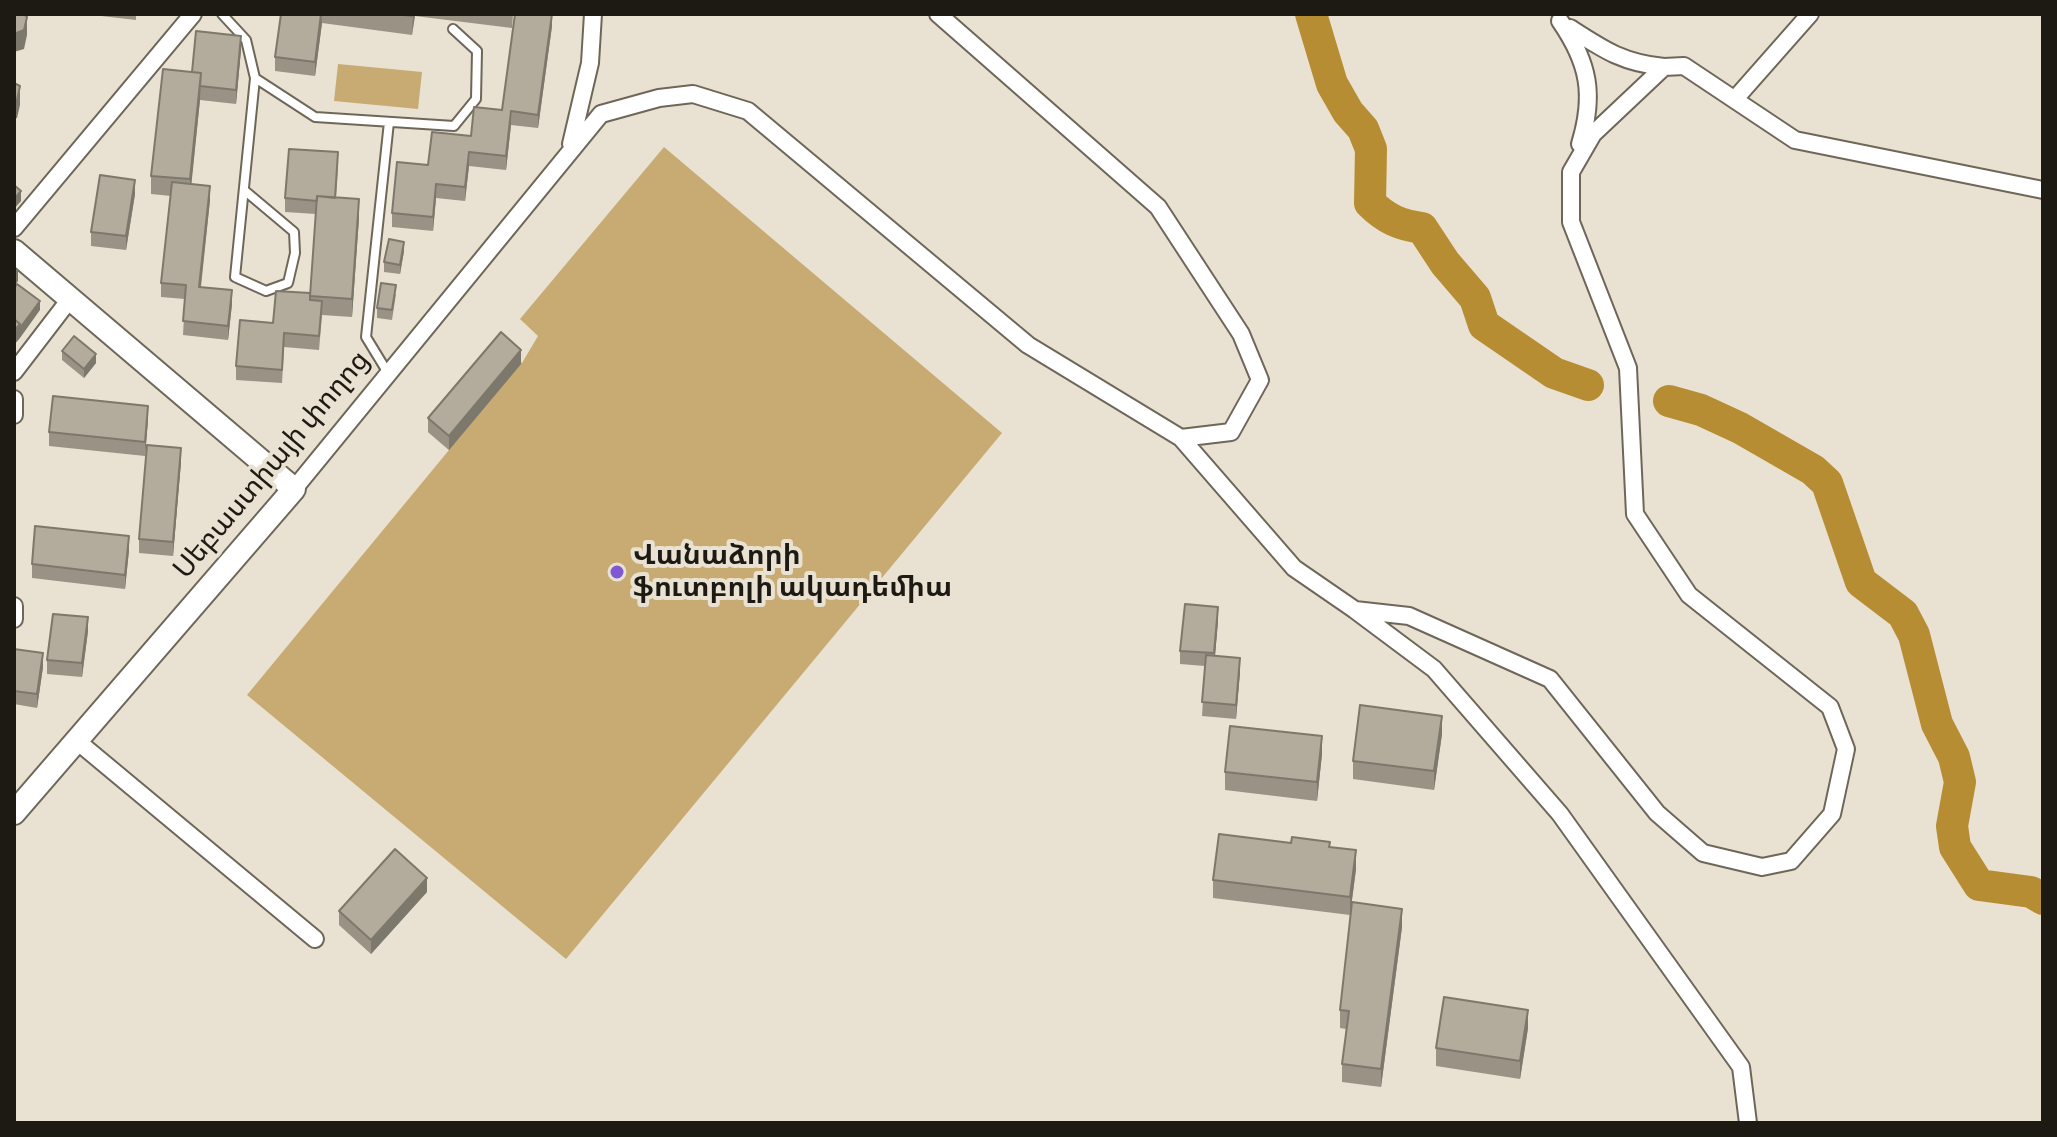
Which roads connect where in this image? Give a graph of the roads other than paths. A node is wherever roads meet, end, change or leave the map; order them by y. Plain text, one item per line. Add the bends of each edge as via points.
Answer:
1 (193, 14) edge
2 (222, 14) edge
3 (593, 14) edge
4 (938, 14) edge
5 (1810, 14) edge
6 (1557, 18) edge
7 (453, 29) dead end
8 (1664, 67) junction
9 (255, 78) junction
10 (1735, 99) junction
11 (389, 122) junction
12 (570, 149) junction
13 (1571, 172) junction
14 (244, 190) junction
15 (2043, 190) edge
16 (14, 228) edge
17 (14, 251) edge
18 (70, 299) junction
19 (14, 372) edge
20 (388, 373) junction
21 (14, 399) edge
22 (14, 415) edge
23 (1181, 438) junction
24 (294, 489) junction
25 (14, 606) edge
26 (1355, 610) junction
27 (14, 619) edge
28 (77, 741) junction
29 (14, 813) edge
30 (315, 939) dead end
31 (1748, 1123) edge

1 - 16 street
2 - 9 lane via 246,40
3 - 12 street via 586,86
4 - 23 street via 1158,207 1241,334 1260,380 1231,432
5 - 10 street
6 - 8 street via 1606,51 1638,65
6 - 13 street via 1578,46 1587,74 1585,128
7 - 11 lane via 477,51 476,99 454,126
8 - 10 street via 1684,66
8 - 13 street via 1593,134
9 - 11 lane via 315,117
9 - 14 lane
10 - 15 street via 1795,140
11 - 20 lane via 366,337
12 - 20 street, Սեբաստիայի փողոց
12 - 23 street, Սեբաստիայի փողոց via 601,114 659,98 693,94 748,111 1028,345
13 - 26 street via 1571,222 1628,368 1635,514 1689,595 1830,707 1846,749 1832,814 1791,861 1762,867 1703,853 1657,813 1550,679 1409,616
14 - 14 lane via 235,277 266,291 288,283 294,232
17 - 18 street
18 - 19 street
18 - 24 street
20 - 24 street, Սեբաստիայի փողոց
21 - 22 street
23 - 26 street, Սեբաստիայի փողոց via 1294,568
24 - 28 street, Սեբաստիայի փողոց
25 - 27 street
26 - 31 street, Սեբաստիայի փողոց via 1434,669 1560,814 1741,1067
28 - 29 street, Սեբաստիայի փողոց
28 - 30 street

